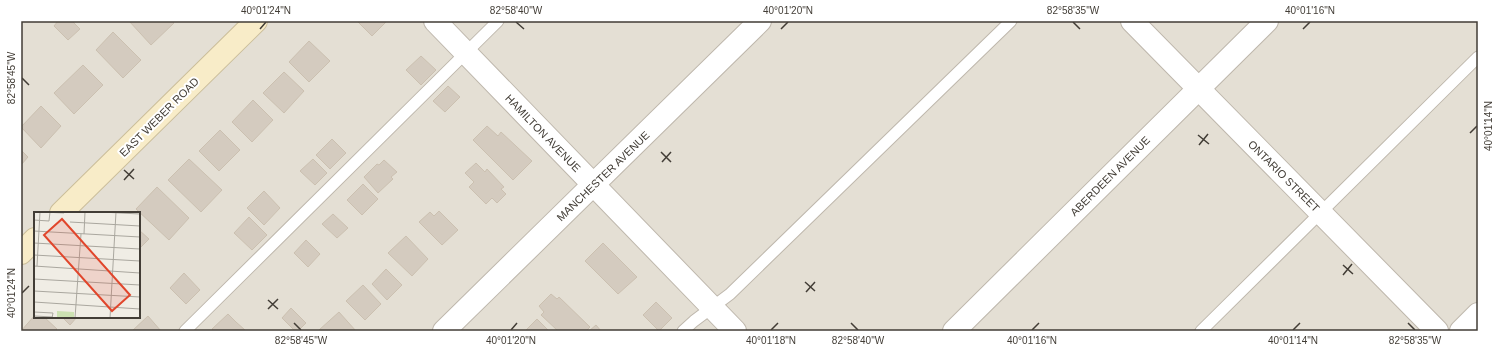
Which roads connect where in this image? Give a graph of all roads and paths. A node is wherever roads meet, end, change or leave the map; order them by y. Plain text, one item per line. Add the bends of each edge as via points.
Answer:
1 (256, 21) edge
2 (435, 21) edge
3 (498, 21) edge
4 (760, 21) edge
5 (1011, 21) edge
6 (1132, 21) edge
7 (1267, 21) edge
8 (466, 53) junction
9 (1478, 57) edge
10 (1199, 89) junction
11 (593, 186) junction
12 (62, 212) edge
13 (1320, 213) junction
14 (34, 240) edge
15 (21, 253) edge
16 (712, 307) junction
17 (1478, 314) edge
18 (185, 331) edge
19 (444, 331) edge
20 (683, 331) edge
21 (735, 331) edge
22 (954, 331) edge
23 (1201, 331) edge
24 (1437, 331) edge
25 (1461, 331) edge

1 - 12 street, EAST WEBER ROAD
2 - 8 street, HAMILTON AVENUE
3 - 8 lane
4 - 11 street, MANCHESTER AVENUE
5 - 16 lane via 730,294
6 - 10 street, ONTARIO STREET
7 - 10 street, ABERDEEN AVENUE
8 - 11 street, HAMILTON AVENUE
8 - 18 lane
9 - 13 lane
10 - 13 street, ONTARIO STREET
10 - 22 street, ABERDEEN AVENUE
11 - 16 street, HAMILTON AVENUE
11 - 19 street, MANCHESTER AVENUE
13 - 23 lane
13 - 24 street, ONTARIO STREET
14 - 15 street
16 - 20 lane
16 - 21 street, HAMILTON AVENUE
17 - 25 street

